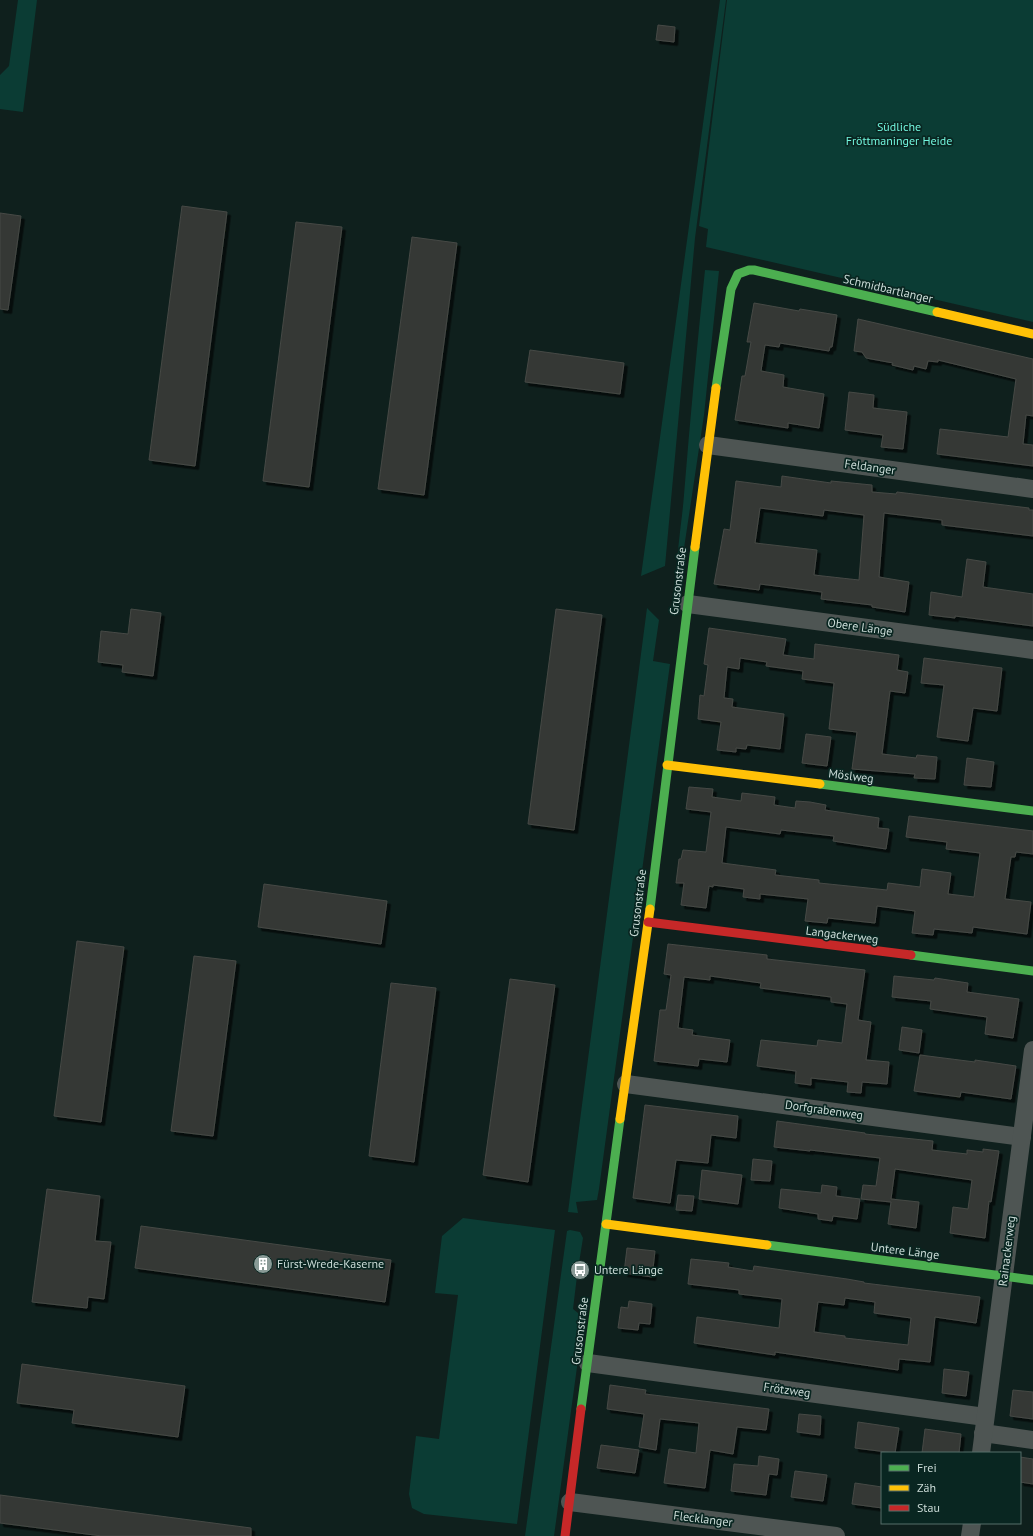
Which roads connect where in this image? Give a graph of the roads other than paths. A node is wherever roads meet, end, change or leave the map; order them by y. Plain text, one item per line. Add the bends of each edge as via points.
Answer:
1 (738, 274) joint
2 (1033, 334) edge
3 (708, 446) junction
4 (1033, 489) edge
5 (688, 604) junction
6 (1033, 650) edge
7 (667, 765) junction
8 (1033, 811) edge
9 (648, 922) junction
10 (1033, 971) edge
11 (1033, 1050) edge
12 (626, 1084) junction
13 (1022, 1137) junction
14 (606, 1224) junction
15 (1004, 1276) junction
16 (1033, 1280) edge
17 (588, 1363) junction
18 (984, 1425) junction
19 (1033, 1440) edge
20 (981, 1452) edge
21 (570, 1502) junction
22 (972, 1524) edge
23 (565, 1536) edge
24 (836, 1536) edge
25 (970, 1536) edge

1 - 2 street, Schmidbartlanger via 754,270
1 - 3 street, Grusonstraße via 731,289 727,308
3 - 4 street, Feldanger
3 - 5 street, Grusonstraße
5 - 6 street, Obere Länge
5 - 7 street, Grusonstraße
7 - 8 street, Möslweg
7 - 9 street, Grusonstraße
9 - 10 street, Langackerweg
9 - 12 street, Grusonstraße
11 - 13 street, Rainackerweg
12 - 13 street, Dorfgrabenweg
12 - 14 street, Grusonstraße
13 - 15 street, Rainackerweg
14 - 15 street, Untere Länge
14 - 17 street, Grusonstraße
15 - 16 street, Untere Länge
15 - 18 street, Rainackerweg
17 - 18 street, Frötzweg
17 - 21 street, Grusonstraße
18 - 19 street, Frötzweg
18 - 20 street, Rainackerweg
21 - 23 street, Grusonstraße
21 - 24 street, Flecklanger
22 - 25 street

